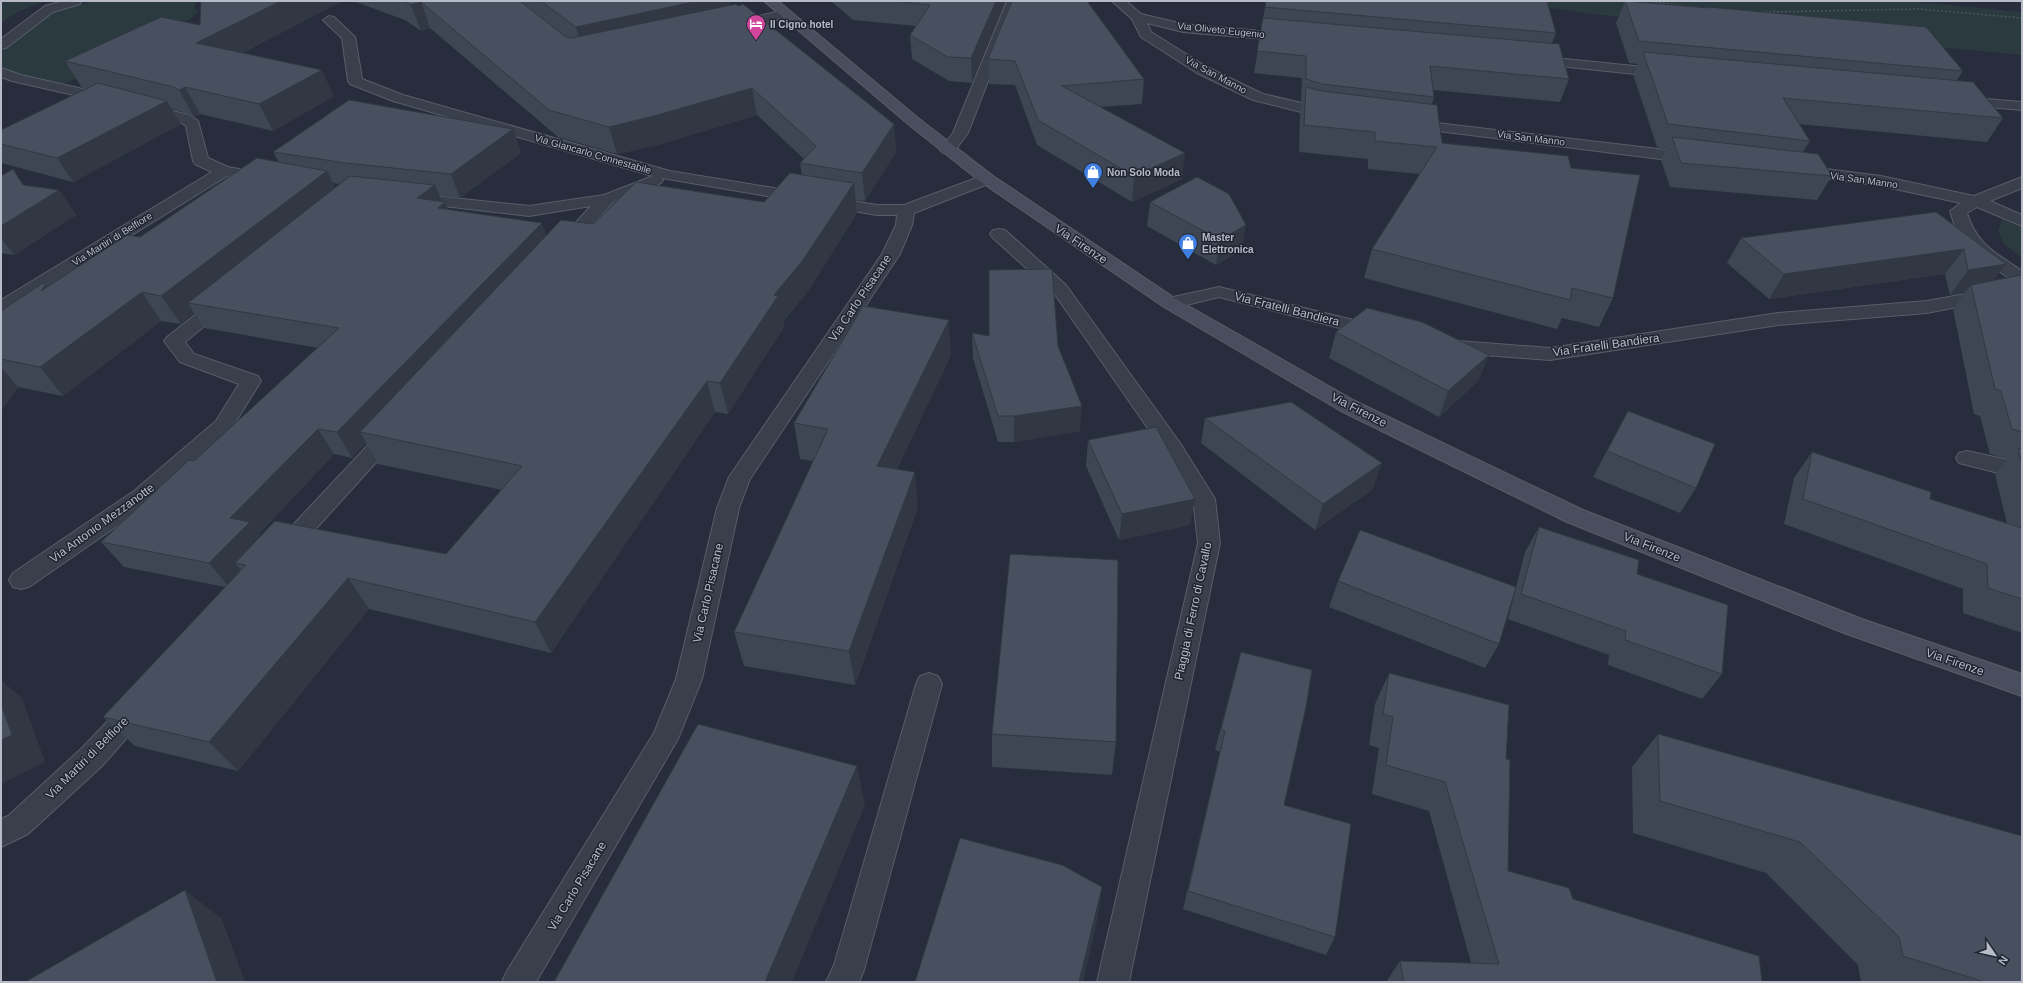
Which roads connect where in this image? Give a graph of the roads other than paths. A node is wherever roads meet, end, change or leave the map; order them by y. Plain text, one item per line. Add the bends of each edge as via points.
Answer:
1 (76, 1) edge
2 (770, 1) edge
3 (1013, 1) edge
4 (1118, 1) edge
5 (785, 14) junction
6 (1137, 16) junction
7 (329, 20) dead end
8 (717, 29) edge
9 (1307, 38) edge
10 (1, 44) edge
11 (1519, 58) edge
12 (1, 72) edge
13 (1677, 74) edge
14 (105, 98) junction
15 (1944, 100) edge
16 (2022, 106) edge
17 (84, 108) edge
18 (1348, 116) edge
19 (1395, 122) edge
20 (948, 150) junction
21 (1709, 160) edge
22 (1787, 169) edge
23 (224, 170) junction
24 (668, 175) junction
25 (987, 179) junction
26 (278, 180) edge
27 (2022, 182) edge
28 (404, 198) edge
29 (606, 199) junction
30 (1976, 201) junction
31 (906, 210) junction
32 (2022, 221) edge
33 (999, 234) dead end
34 (552, 258) edge
35 (2022, 279) edge
36 (2022, 288) edge
37 (235, 292) edge
38 (1170, 303) junction
39 (1, 308) edge
40 (1391, 334) edge
41 (1428, 343) edge
42 (406, 417) edge
43 (1967, 458) dead end
44 (2022, 471) edge
45 (271, 563) edge
46 (21, 580) dead end
47 (929, 684) dead end
48 (2022, 685) edge
49 (152, 693) edge
50 (1, 834) edge
51 (518, 982) edge
52 (842, 982) edge
53 (1112, 982) edge

1 - 10 street via 49,10
2 - 5 main road, Via Firenze
3 - 20 street via 960,133
4 - 6 street, Via San Manno
5 - 8 street
5 - 20 main road, Via Firenze
6 - 9 street, Via Oliveto Eugenio via 1183,28
6 - 18 street, Via San Manno via 1146,34 1202,70 1258,97 1316,112
7 - 24 street, Via Giancarlo Connestabile via 348,37 355,81 398,98
11 - 13 street
12 - 14 street
14 - 17 street
14 - 23 street via 184,118 193,124 201,160
15 - 16 street
19 - 21 street, Via San Manno
20 - 25 main road, Via Firenze
22 - 30 street, Via San Manno via 1881,181
23 - 26 street
23 - 39 street, Via Martiri di Belfiore
24 - 29 street
24 - 31 street, Via Giancarlo Connestabile via 877,210
25 - 31 street
25 - 38 main road, Via Firenze
27 - 30 street
28 - 29 street via 529,211
29 - 34 street
30 - 32 street
30 - 35 street via 1958,211 1964,230 1980,250
31 - 51 street, Via Carlo Pisacane via 904,225 891,254 740,477 728,508 689,679 665,739
33 - 53 street, Piaggia di Ferro di Cavallo via 1060,289 1173,448 1204,499 1210,542
36 - 41 street, Via Fratelli Bandiera via 1927,307 1778,319 1550,354
37 - 46 street, Via Antonio Mezzanotte via 174,341 187,358 251,381 223,426 142,497
38 - 40 street, Via Fratelli Bandiera via 1220,292
38 - 48 main road, Via Firenze via 1348,406 1575,516 1853,626
42 - 45 street
43 - 44 street
47 - 52 street via 848,970
49 - 50 street, Via Martiri di Belfiore via 92,757 18,825

